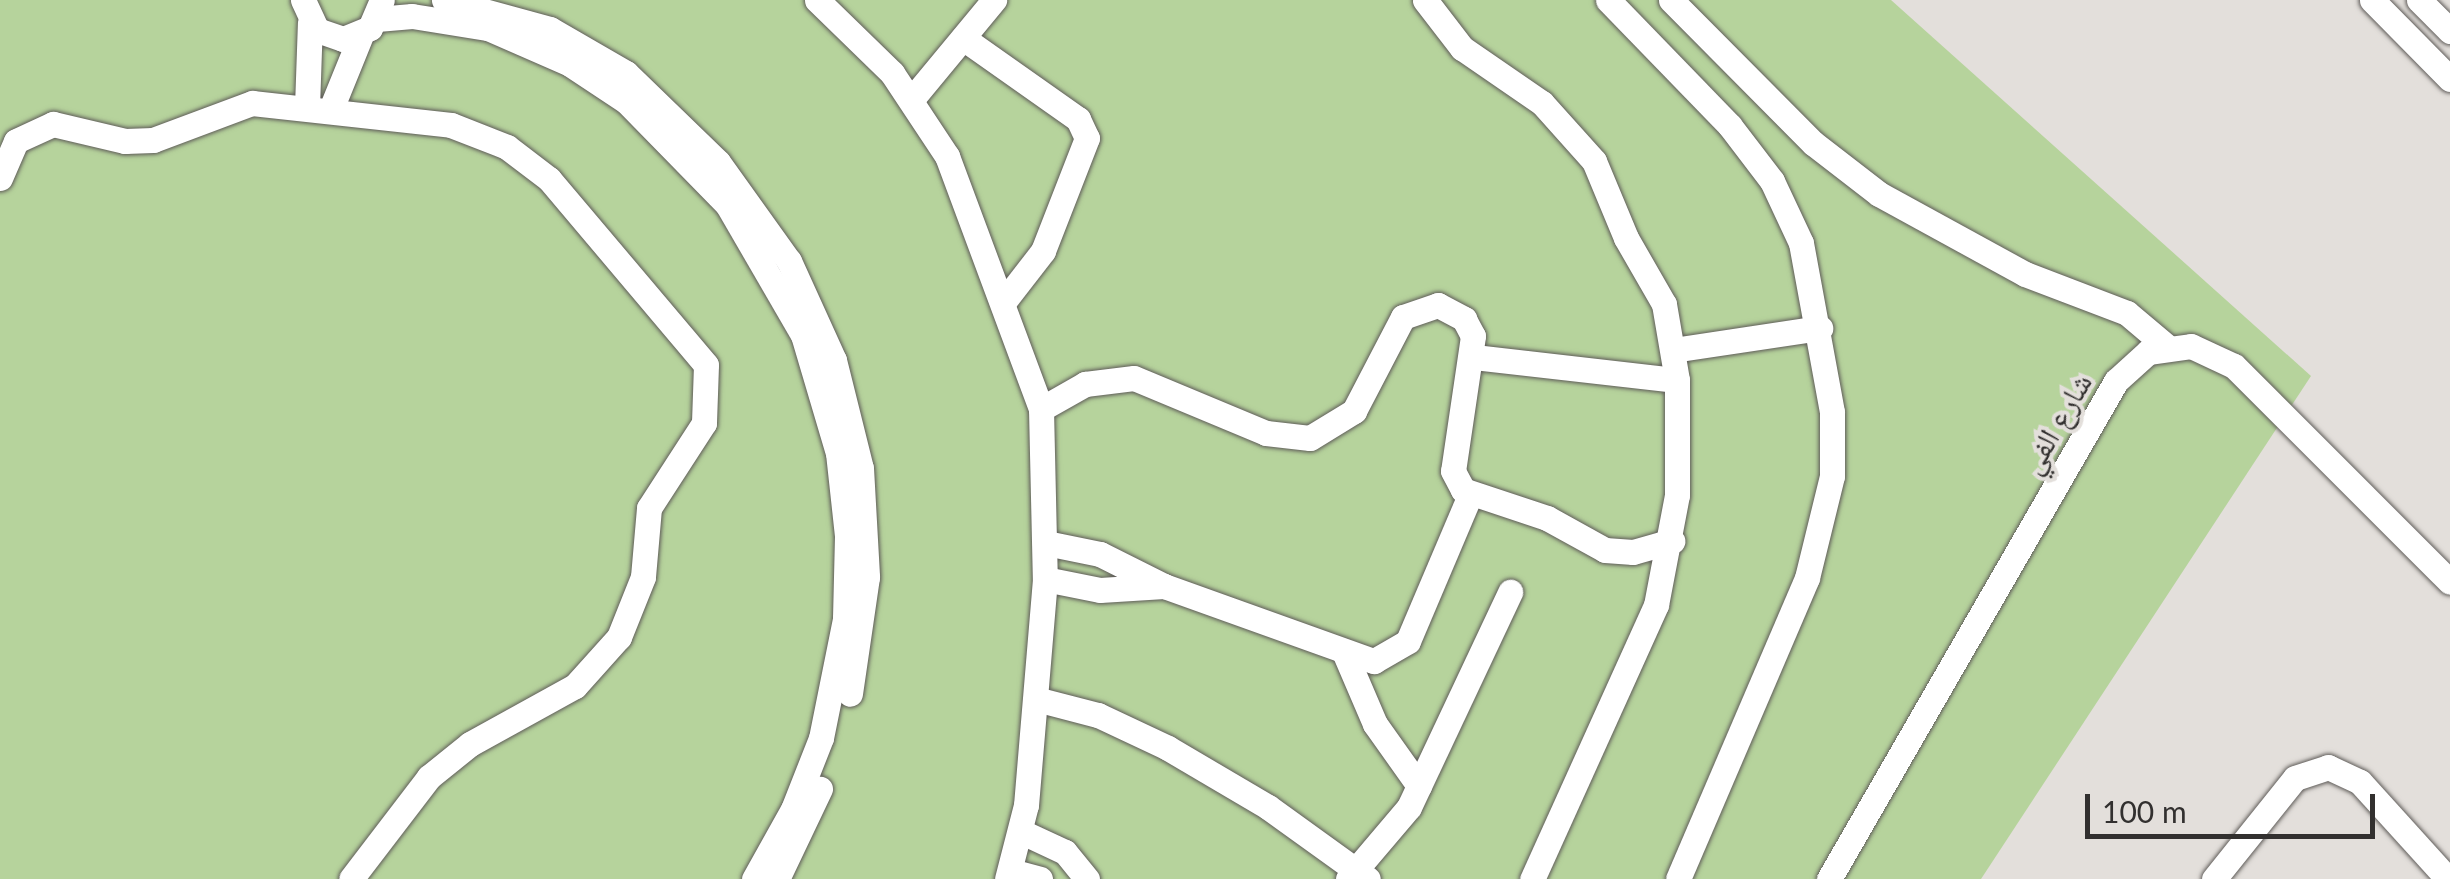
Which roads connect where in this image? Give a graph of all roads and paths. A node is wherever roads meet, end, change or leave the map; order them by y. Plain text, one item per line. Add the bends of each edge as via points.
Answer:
1 (444, 0) edge
2 (817, 0) edge
3 (994, 0) edge
4 (1425, 0) edge
5 (1608, 0) edge
6 (1671, 0) edge
7 (2372, 0) edge
8 (2419, 0) edge
9 (307, 11) edge
10 (373, 18) edge
11 (2450, 32) edge
12 (963, 38) junction
13 (2450, 79) edge
14 (912, 99) junction
15 (319, 108) junction
16 (0, 178) edge
17 (1005, 300) junction
18 (1820, 328) junction
19 (2166, 346) junction
20 (1673, 350) junction
21 (1474, 357) junction
22 (1677, 380) junction
23 (1041, 409) junction
24 (1470, 495) junction
25 (1672, 541) junction
26 (1046, 543) junction
27 (1045, 579) junction
28 (2450, 582) edge
29 (1164, 586) junction
30 (1510, 592) dead end
31 (1345, 654) junction
32 (1036, 699) junction
33 (1419, 786) junction
34 (1022, 832) junction
35 (1009, 875) edge
36 (1358, 876) edge
37 (1081, 878) edge
38 (351, 879) edge
39 (754, 879) edge
40 (777, 879) edge
41 (1040, 879) edge
42 (1532, 879) edge
43 (1678, 879) edge
44 (1829, 879) edge
45 (2214, 879) edge
46 (2448, 879) edge

1 - 40 street via 550,29 602,56 658,100 718,162 769,230 834,360 866,506 865,610 834,752
2 - 14 street
3 - 12 street
4 - 20 street via 1475,61 1542,103 1594,162 1626,238 1657,287
5 - 18 street via 1730,126 1772,180 1801,243
6 - 19 street via 1812,144 1879,194 1980,252 2128,313
7 - 13 street
8 - 11 street
9 - 10 street via 334,38
9 - 15 street
10 - 15 street
10 - 39 street via 412,16 488,28 544,50 626,101 727,204 803,335 838,453 845,620 821,738
12 - 14 street
12 - 17 street via 1078,119 1088,138 1043,251
14 - 17 street via 961,186
15 - 16 street via 237,105 139,142 44,125 16,141
15 - 38 street via 451,125 522,156 684,334 709,379 704,423 655,494 637,598 606,655 557,698 449,759 412,796
17 - 23 street
18 - 20 street
18 - 43 street via 1834,444 1822,528 1794,611
19 - 28 street via 2191,346 2234,366
19 - 44 street, شارع الفي via 2131,362 2116,381
20 - 22 street
21 - 22 street
21 - 23 street via 1464,318 1448,307 1418,308 1398,323 1354,411 1310,438 1266,433 1134,378 1085,384
21 - 24 street via 1454,471
22 - 25 street
23 - 26 street
24 - 25 street via 1538,514 1605,550 1633,552
24 - 31 street via 1404,646 1374,661
25 - 42 street via 1630,672
26 - 27 street
26 - 29 street via 1100,554
27 - 29 street via 1100,590
27 - 32 street
29 - 31 street
30 - 33 street
31 - 33 street via 1375,724
32 - 34 street
32 - 36 street via 1098,715 1168,748
33 - 36 street via 1397,828
34 - 35 street
34 - 37 street via 1065,852
35 - 41 street
45 - 46 street via 2295,778 2328,767 2360,782

